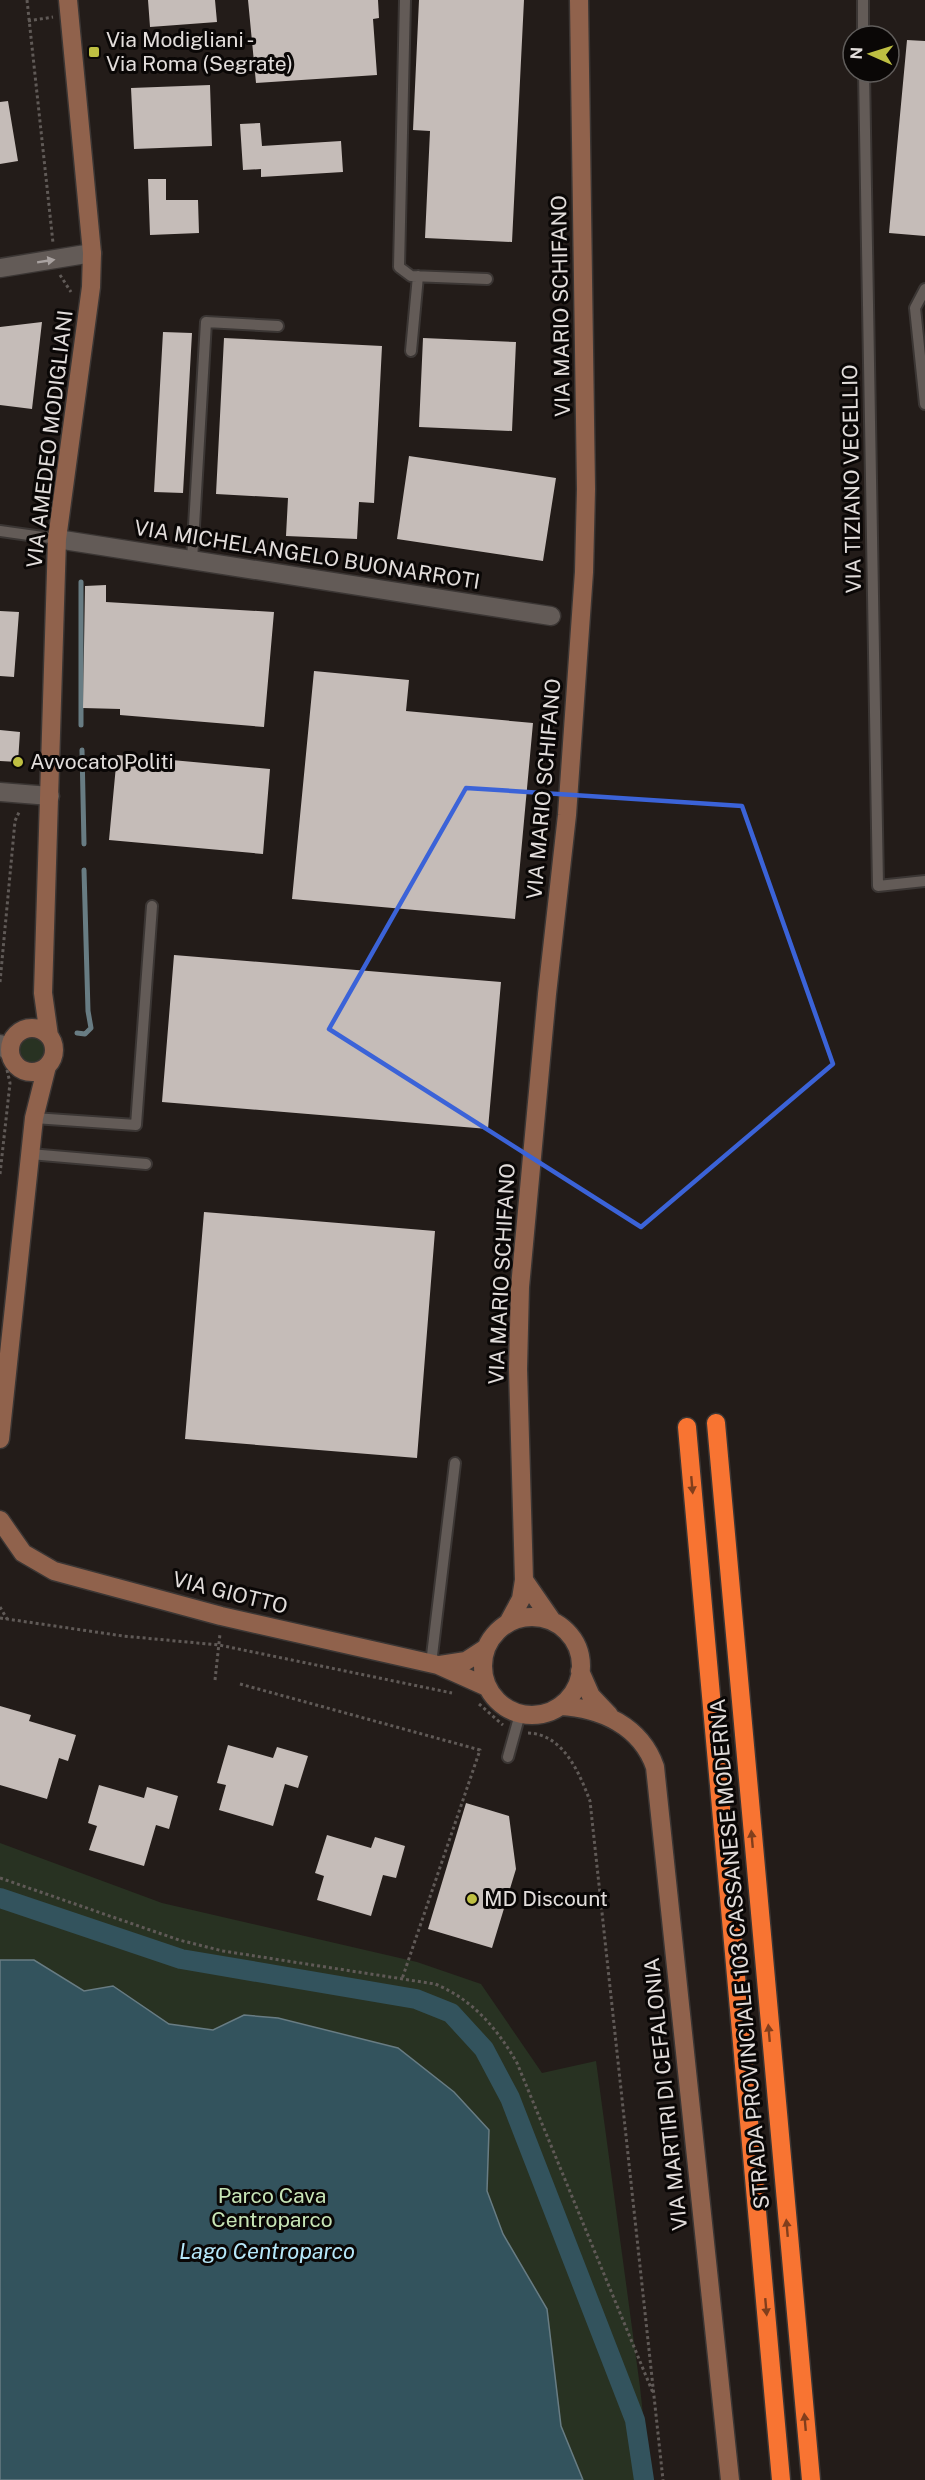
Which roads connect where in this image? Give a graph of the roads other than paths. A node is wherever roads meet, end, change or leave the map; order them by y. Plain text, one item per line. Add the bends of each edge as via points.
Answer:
1 (68, 0) edge
2 (405, 0) edge
3 (579, 0) edge
4 (863, 0) edge
5 (863, 24) edge
6 (864, 84) edge
7 (92, 253) junction
8 (0, 268) edge
9 (418, 276) junction
10 (487, 279) dead end
11 (925, 289) edge
12 (278, 326) dead end
13 (411, 351) dead end
14 (925, 404) edge
15 (0, 531) edge
16 (57, 539) junction
17 (192, 560) junction
18 (551, 616) dead end
19 (0, 792) edge
20 (50, 796) junction
21 (925, 881) edge
22 (152, 906) dead end
23 (43, 993) junction
24 (27, 1028) junction
25 (49, 1036) junction
26 (5, 1048) edge
27 (47, 1066) junction
28 (22, 1070) junction
29 (34, 1118) junction
30 (30, 1154) junction
31 (146, 1164) dead end
32 (716, 1424) dead end
33 (687, 1427) dead end
34 (0, 1439) edge
35 (455, 1463) dead end
36 (0, 1520) edge
37 (524, 1580) junction
38 (553, 1622) junction
39 (508, 1623) junction
40 (486, 1648) junction
41 (435, 1664) junction
42 (580, 1671) junction
43 (481, 1692) junction
44 (560, 1706) junction
45 (520, 1714) junction
46 (615, 1721) junction
47 (508, 1757) dead end
48 (729, 2480) edge
49 (781, 2480) edge
50 (810, 2480) edge

1 - 7 street, VIA AMEDEO MODIGLIANI
2 - 9 lane via 399,267
3 - 37 street, VIA MARIO SCHIFANO via 584,572 567,815 520,1287 518,1369
4 - 5 lane
6 - 21 lane, VIA TIZIANO VECELLIO via 878,886
8 -> 7 street
7 - 16 street, VIA AMEDEO MODIGLIANI via 89,319
9 - 10 lane
9 - 13 lane
11 - 14 lane via 915,308
12 - 17 lane via 206,322
15 - 16 lane
16 - 17 street, VIA MICHELANGELO BUONARROTI
16 - 20 street, VIA AMEDEO MODIGLIANI
17 - 18 street, VIA MICHELANGELO BUONARROTI
19 - 20 street
20 - 23 street, VIA AMEDEO MODIGLIANI
22 - 29 lane via 136,1125
23 - 24 street, VIA AMEDEO MODIGLIANI
23 - 25 street, VIA AMEDEO MODIGLIANI
24 - 25 street
24 - 26 street
25 - 27 street via 54,1050
26 - 28 street
27 - 28 street via 33,1072
27 - 29 street
28 - 29 street
29 - 30 street
30 - 31 lane
30 - 34 street
50 -> 32 highway, STRADA PROVINCIALE 103 CASSANESE MODERNA
33 -> 49 highway, STRADA PROVINCIALE 103 CASSANESE MODERNA
35 - 41 lane
36 - 41 street, VIA GIOTTO via 17,1548 54,1571 221,1616
37 - 38 street
37 - 39 street, VIA MARIO SCHIFANO via 521,1599
38 - 39 street via 530,1617
38 - 42 street via 574,1642 580,1656
39 - 40 street
40 - 41 street, VIA GIOTTO via 466,1661
40 - 43 street
41 - 43 street, VIA GIOTTO
42 - 44 street via 576,1688
42 - 46 street, VIA MARTIRI DI CEFALONIA via 591,1696
43 - 45 street
44 - 45 street via 541,1714
44 - 46 street, VIA MARTIRI DI CEFALONIA via 595,1711
45 - 47 lane
46 - 48 street, VIA MARTIRI DI CEFALONIA via 649,1749 658,1785

